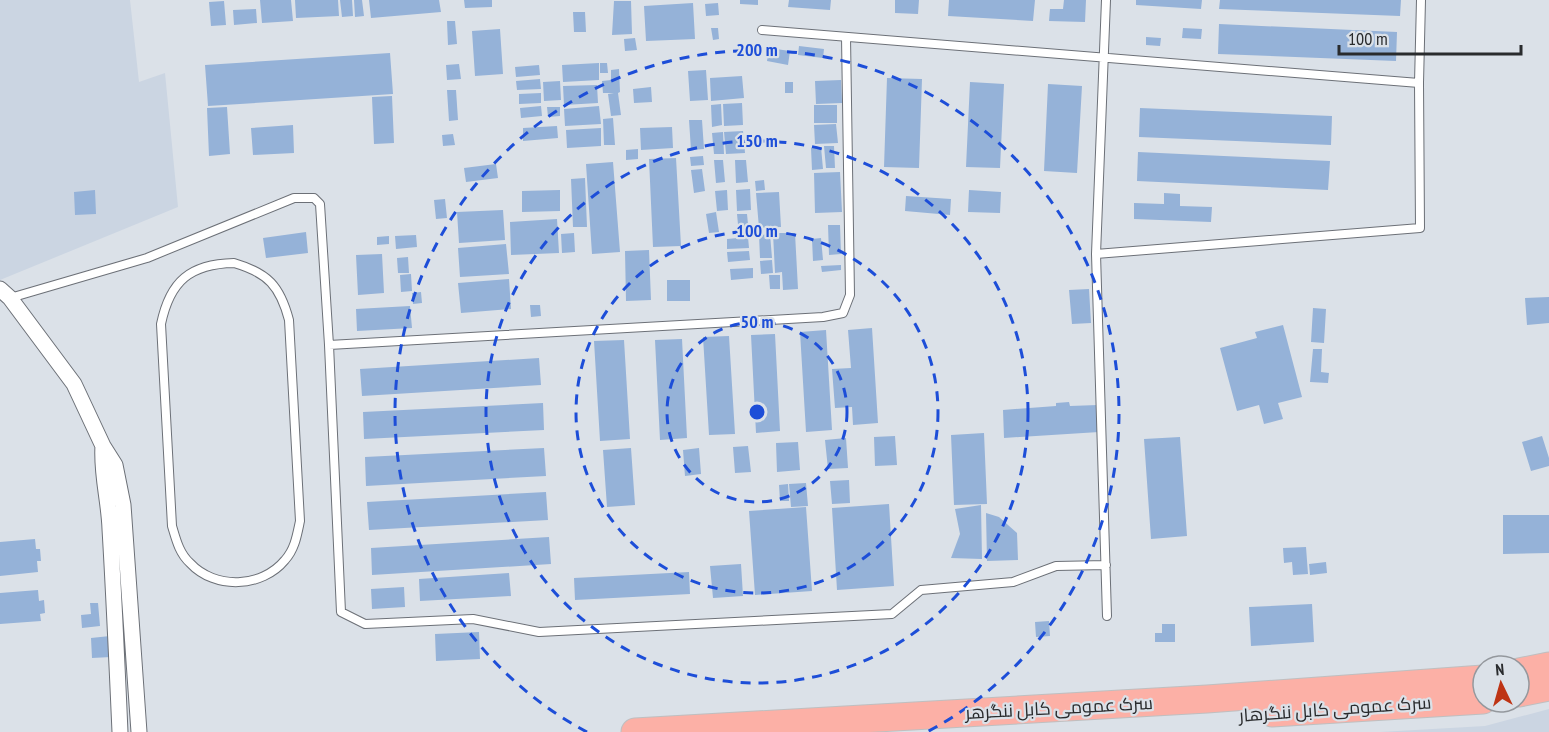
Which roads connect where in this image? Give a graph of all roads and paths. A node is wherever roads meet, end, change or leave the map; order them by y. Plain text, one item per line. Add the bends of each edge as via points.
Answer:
1 (1106, 0) edge
2 (1421, 0) edge
3 (762, 30) dead end
4 (846, 37) junction
5 (1102, 58) junction
6 (1419, 83) junction
7 (1096, 254) junction
8 (5, 293) edge
9 (329, 345) junction
10 (103, 446) junction
11 (300, 521) joint
12 (1106, 565) junction
13 (1107, 616) dead end
14 (1549, 666) edge
15 (1531, 670) edge
16 (1471, 680) edge
17 (1549, 687) edge
18 (1531, 691) edge
19 (1471, 701) edge
20 (120, 732) edge
21 (139, 732) edge
22 (635, 732) edge
23 (972, 732) edge

1 - 5 lane
2 - 6 lane
3 - 4 lane
4 - 5 lane
4 - 9 lane via 850,295 843,312 824,317
5 - 6 lane
5 - 7 lane
6 - 7 lane via 1420,228
7 - 12 lane
8 - 9 lane via 147,258 294,198 314,198 320,204
8 - 10 street via 74,384
9 - 12 lane via 341,612 365,624 473,619 539,632 892,614 921,590 1013,582 1056,566
10 - 20 street
10 - 21 street via 115,465 123,506
11 - 11 lane via 296,542 285,560 269,574 249,582 227,582 207,576 190,564 178,546 172,526 161,324 165,303 176,285 193,271 212,264 234,263 254,269 272,282 284,299 290,320
12 - 13 lane
14 - 15 highway
16 - 22 highway, سرک عمومی کابل ننگرهر
17 - 18 highway
19 - 23 highway, سرک عمومی کابل ننگرهار

